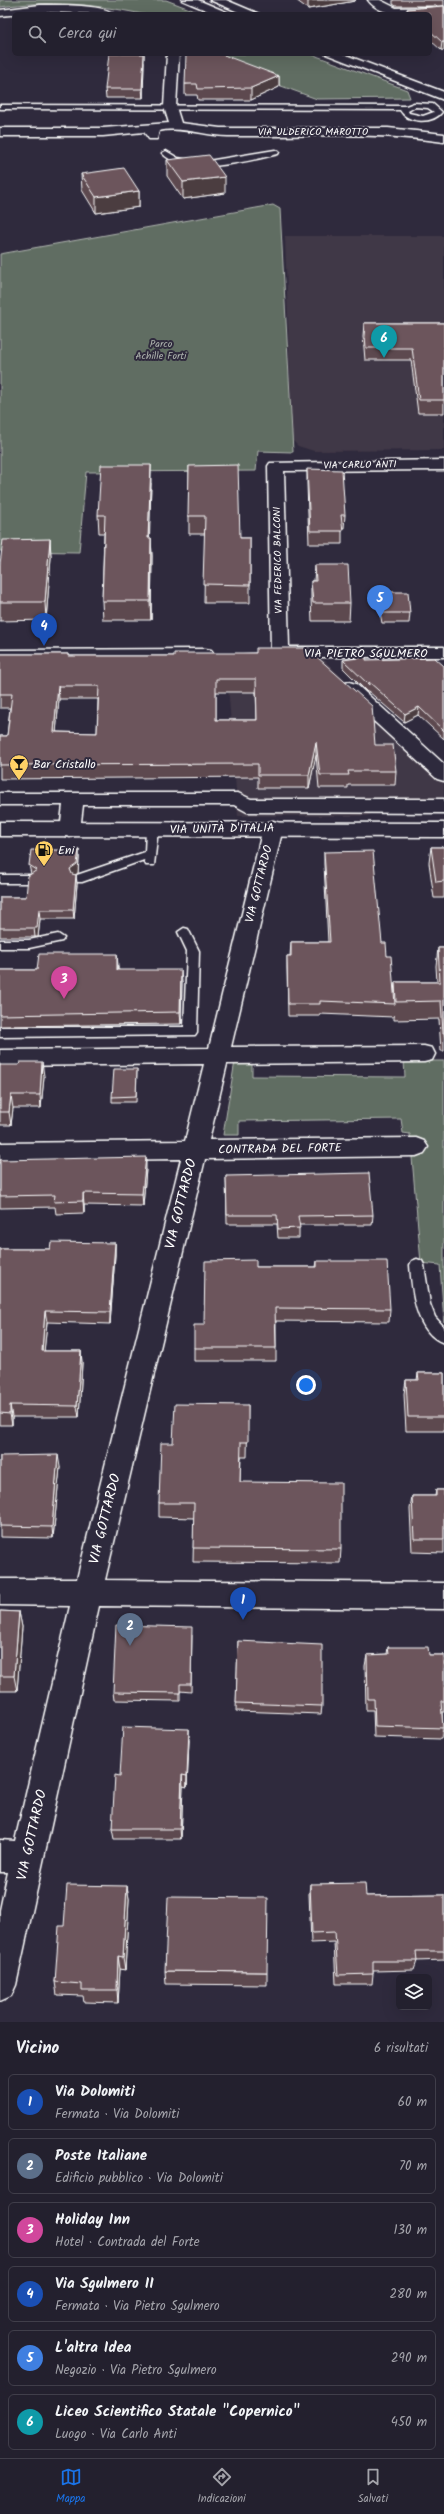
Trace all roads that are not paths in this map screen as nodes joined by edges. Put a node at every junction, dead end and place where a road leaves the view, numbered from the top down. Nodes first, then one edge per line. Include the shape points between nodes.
1 (188, 0) edge
2 (216, 0) edge
3 (374, 0) edge
4 (12, 12) edge
5 (12, 12) edge
6 (93, 12) edge
7 (220, 12) edge
8 (248, 12) edge
9 (442, 12) edge
10 (0, 13) edge
11 (173, 56) edge
12 (337, 56) edge
13 (365, 56) edge
14 (444, 86) edge
15 (444, 96) edge
16 (0, 107) edge
17 (170, 107) junction
18 (406, 108) dead end
19 (156, 130) junction
20 (179, 130) junction
21 (0, 132) edge
22 (444, 138) edge
23 (275, 152) dead end
24 (166, 153) dead end
25 (444, 465) edge
26 (276, 466) joint
27 (444, 652) edge
28 (226, 653) edge
29 (272, 653) joint
30 (311, 653) junction
31 (0, 656) edge
32 (444, 775) edge
33 (0, 799) edge
34 (74, 799) junction
35 (444, 806) edge
36 (272, 828) junction
37 (0, 830) edge
38 (70, 830) junction
39 (152, 830) junction
40 (444, 830) edge
41 (0, 879) edge
42 (30, 879) edge
43 (78, 879) dead end
44 (184, 932) dead end
45 (58, 938) dead end
46 (0, 944) edge
47 (0, 1032) edge
48 (424, 1054) dead end
49 (217, 1055) junction
50 (0, 1058) edge
51 (416, 1147) dead end
52 (194, 1150) junction
53 (0, 1152) edge
54 (417, 1265) dead end
55 (444, 1337) edge
56 (0, 1592) edge
57 (87, 1592) junction
58 (444, 1596) edge
59 (13, 1856) edge
60 (0, 1985) edge

1 - 7 main road
2 - 8 main road
3 - 9 main road via 386,8 402,12
4 - 10 main road
5 - 6 main road via 50,9
11 - 17 main road
12 - 15 main road
13 - 14 main road
16 - 17 lane
17 - 18 lane
17 - 19 main road
17 - 20 main road
19 - 20 main road, VIA ULDERICO MAROTTO via 166,139
19 - 21 main road
20 - 22 main road, VIA ULDERICO MAROTTO via 394,132
23 - 24 lane via 191,165 177,162
25 - 26 main road, VIA CARLO ANTI
26 - 29 main road, VIA FEDERICO BALCONI
27 - 30 main road, VIA PIETRO SGULMERO
28 - 31 main road
29 - 30 main road, VIA PIETRO SGULMERO
30 - 32 main road
33 - 34 main road
34 - 35 main road via 238,799 247,805
34 - 38 main road
36 - 39 main road, VIA UNITÀ D'ITALIA
36 - 40 main road, VIA UNITÀ D'ITALIA
36 - 49 main road, VIA GOTTARDO
37 - 38 main road, VIA UNITÀ D'ITALIA
38 - 39 main road, VIA UNITÀ D'ITALIA
39 - 43 lane via 150,859
41 - 42 lane
44 - 47 lane via 193,951 190,1032
45 - 46 lane via 29,944
48 - 49 main road
49 - 50 main road
49 - 52 main road, VIA GOTTARDO
51 - 52 main road, CONTRADA DEL FORTE
52 - 53 main road, CONTRADA DEL FORTE
52 - 57 main road, VIA GOTTARDO
54 - 55 lane via 421,1303 432,1327
56 - 57 main road
57 - 58 main road
57 - 59 main road, VIA GOTTARDO
59 - 60 main road, VIA GOTTARDO

